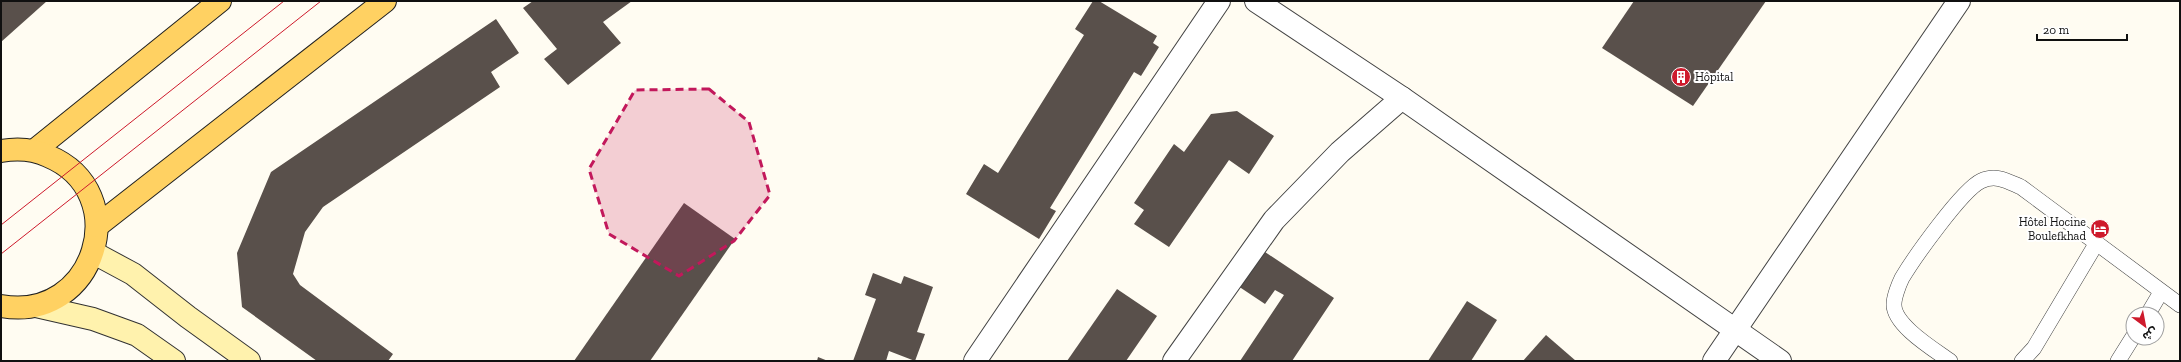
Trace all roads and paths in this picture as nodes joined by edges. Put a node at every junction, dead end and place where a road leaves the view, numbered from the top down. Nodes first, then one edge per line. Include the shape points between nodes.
1 (220, 1) edge
2 (385, 1) edge
3 (1219, 1) edge
4 (1256, 1) edge
5 (1959, 1) edge
6 (1402, 98) junction
7 (35, 150) junction
8 (1, 151) edge
9 (97, 226) junction
10 (2096, 244) junction
11 (94, 253) junction
12 (2161, 292) junction
13 (2180, 305) edge
14 (36, 306) junction
15 (2153, 306) edge
16 (6, 309) edge
17 (1734, 330) junction
18 (2127, 346) edge
19 (174, 361) edge
20 (249, 361) edge
21 (974, 361) edge
22 (1174, 361) edge
23 (1714, 361) edge
24 (1780, 361) edge
25 (1950, 361) edge
26 (2022, 361) edge
27 (2118, 361) edge

1 - 7 main road
2 - 9 main road
3 - 21 street
4 - 6 street
5 - 17 street
6 - 17 street
6 - 22 street via 1340,152 1274,220
7 - 8 main road
7 - 9 main road via 59,160 79,177 93,200
9 - 11 main road
10 - 12 lane
10 - 25 lane via 2020,187 1999,177 1981,181 1962,195 1901,279 1894,304 1897,315 1912,333
10 - 26 lane via 2034,348
11 - 14 main road via 81,277 61,295
11 - 20 main road via 133,274
12 - 13 lane
12 - 15 lane
14 - 16 main road
14 - 19 main road via 94,319 137,334
17 - 23 street
17 - 24 street
18 - 27 lane

